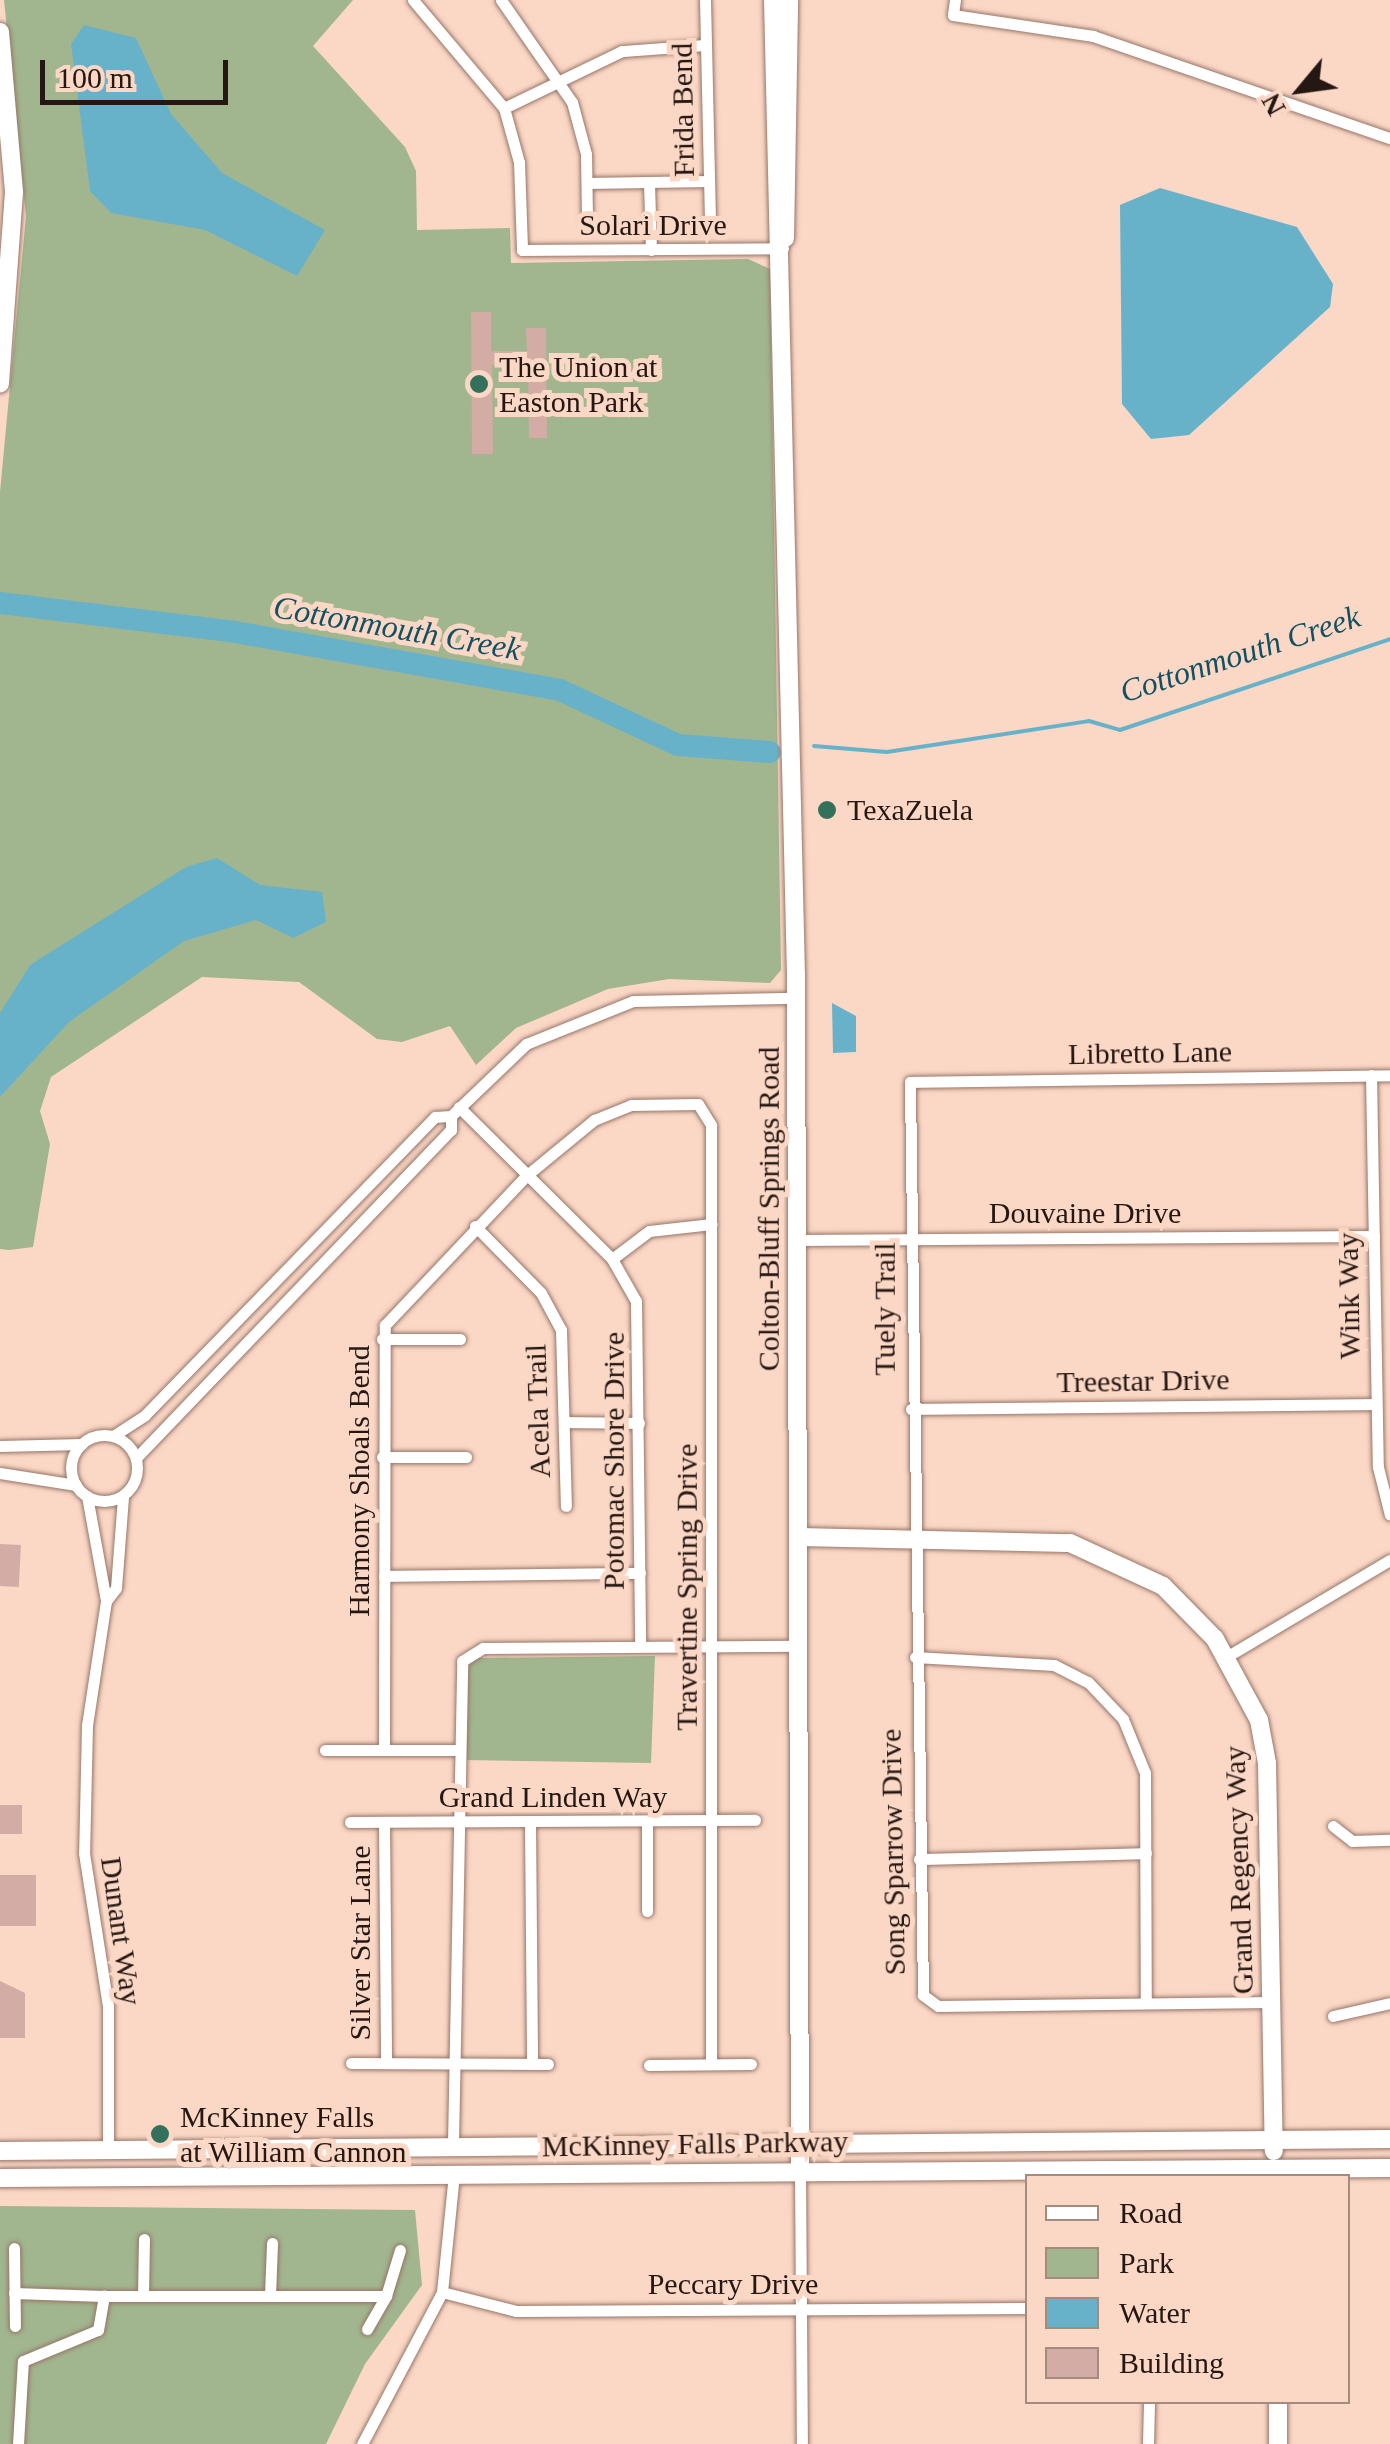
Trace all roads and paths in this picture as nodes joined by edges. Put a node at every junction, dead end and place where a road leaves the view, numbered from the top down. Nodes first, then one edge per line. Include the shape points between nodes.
1 (414, 0) edge
2 (501, 0) edge
3 (705, 0) edge
4 (773, 0) edge
5 (789, 0) edge
6 (955, 0) edge
7 (0, 32) edge
8 (706, 45) junction
9 (562, 80) junction
10 (504, 108) junction
11 (1390, 138) edge
12 (709, 182) junction
13 (587, 183) junction
14 (650, 183) junction
15 (710, 218) dead end
16 (587, 221) dead end
17 (783, 248) junction
18 (651, 250) junction
19 (0, 383) edge
20 (796, 998) junction
21 (1371, 1075) junction
22 (1390, 1075) edge
23 (910, 1082) joint
24 (706, 1111) joint
25 (455, 1112) junction
26 (527, 1174) junction
27 (712, 1224) junction
28 (475, 1226) junction
29 (1374, 1236) junction
30 (797, 1240) junction
31 (910, 1240) junction
32 (612, 1259) junction
33 (382, 1339) junction
34 (460, 1339) dead end
35 (1376, 1404) junction
36 (911, 1409) junction
37 (567, 1422) junction
38 (639, 1423) junction
39 (112, 1436) junction
40 (82, 1444) junction
41 (0, 1446) edge
42 (382, 1457) junction
43 (466, 1457) dead end
44 (136, 1458) junction
45 (0, 1473) edge
46 (76, 1485) junction
47 (87, 1496) junction
48 (123, 1496) junction
49 (566, 1506) dead end
50 (1390, 1516) edge
51 (913, 1536) junction
52 (798, 1537) junction
53 (1390, 1560) edge
54 (640, 1573) junction
55 (384, 1576) junction
56 (106, 1600) junction
57 (640, 1644) junction
58 (798, 1646) junction
59 (714, 1647) junction
60 (1228, 1656) junction
61 (915, 1658) junction
62 (384, 1749) junction
63 (325, 1750) dead end
64 (456, 1750) junction
65 (711, 1820) junction
66 (755, 1820) dead end
67 (350, 1822) dead end
68 (384, 1822) junction
69 (457, 1822) junction
70 (648, 1822) junction
71 (530, 1823) junction
72 (1334, 1826) dead end
73 (1390, 1840) edge
74 (1146, 1853) junction
75 (918, 1859) junction
76 (648, 1911) dead end
77 (1271, 2002) junction
78 (1146, 2003) junction
79 (1390, 2003) edge
80 (1333, 2016) dead end
81 (350, 2063) dead end
82 (386, 2063) junction
83 (457, 2064) junction
84 (532, 2064) junction
85 (548, 2064) dead end
86 (711, 2064) junction
87 (751, 2064) dead end
88 (649, 2065) dead end
89 (1390, 2139) edge
90 (1274, 2140) junction
91 (800, 2142) junction
92 (454, 2144) junction
93 (108, 2150) junction
94 (0, 2151) edge
95 (1390, 2168) edge
96 (800, 2170) junction
97 (1274, 2172) edge
98 (454, 2174) junction
99 (0, 2178) edge
100 (144, 2239) dead end
101 (272, 2242) dead end
102 (14, 2248) dead end
103 (400, 2250) dead end
104 (442, 2292) junction
105 (14, 2293) junction
106 (104, 2296) junction
107 (143, 2296) junction
108 (270, 2296) junction
109 (386, 2296) junction
110 (802, 2308) junction
111 (1025, 2308) edge
112 (15, 2326) dead end
113 (367, 2329) dead end
114 (1149, 2404) edge
115 (1278, 2404) edge
116 (18, 2444) edge
117 (362, 2444) edge
118 (802, 2444) edge
119 (1148, 2444) edge
120 (1278, 2444) edge

1 - 10 street
2 - 9 street
3 - 8 street, Frida Bend
4 - 17 street, Colton-Bluff Springs Road
5 - 17 street, Colton-Bluff Springs Road via 792,208
6 - 11 street via 953,14 1093,36
7 - 19 street via 14,192
8 - 9 street via 622,51
8 - 12 street, Frida Bend
9 - 10 street
9 - 13 street
10 - 18 street, Solari Drive via 519,162 522,250
12 - 14 street
12 - 15 street, Frida Bend
13 - 14 street
13 - 16 street
14 - 18 street
17 - 18 street, Solari Drive
17 - 20 street, Colton-Bluff Springs Road
20 - 25 street via 610,1006 526,1044
20 - 30 street, Colton-Bluff Springs Road
21 - 22 street, Libretto Lane
21 - 23 street, Libretto Lane
21 - 29 street, Wink Way
23 - 31 street, Tuely Trail
24 - 26 street, Harmony Shoals Bend via 655,1102 612,1110
24 - 27 street, Travertine Spring Drive
25 - 26 street, Potomac Shore Drive
25 - 39 street via 435,1117 145,1415
25 - 44 street via 451,1130
26 - 28 street, Harmony Shoals Bend
26 - 32 street, Potomac Shore Drive
27 - 32 street via 649,1231
27 - 59 street, Travertine Spring Drive
28 - 33 street, Harmony Shoals Bend via 396,1306
28 - 37 street, Acela Trail via 552,1309 566,1349
29 - 31 street, Douvaine Drive
29 - 35 street, Wink Way
30 - 31 street, Douvaine Drive
30 - 52 street, Colton-Bluff Springs Road
31 - 36 street, Tuely Trail
32 - 38 street, Potomac Shore Drive via 638,1314
33 - 34 street
33 - 42 street, Harmony Shoals Bend
35 - 36 street, Treestar Drive
35 - 50 street, Wink Way
36 - 51 street, Tuely Trail
37 - 38 street
37 - 49 street, Acela Trail
38 - 54 street, Potomac Shore Drive
39 - 40 street
39 - 44 street
40 - 41 street
40 - 46 street via 72,1460
42 - 43 street
42 - 55 street, Harmony Shoals Bend
44 - 48 street
45 - 46 street
46 - 47 street
47 - 48 street
47 - 56 street, Dunant Way
48 - 56 street, Dunant Way via 116,1588
51 - 52 street, Grand Regency Way
51 - 60 street, Grand Regency Way via 1029,1538 1112,1558 1184,1604
51 - 61 street, Song Sparrow Drive
52 - 58 street, Colton-Bluff Springs Road
53 - 60 street
54 - 55 street
54 - 57 street, Potomac Shore Drive
55 - 62 street, Harmony Shoals Bend
56 - 93 street, Dunant Way via 87,1725 84,1853 106,1984
57 - 59 street
57 - 64 street via 476,1649 458,1668
58 - 59 street
58 - 91 street, Colton-Bluff Springs Road
59 - 65 street, Travertine Spring Drive
60 - 77 street, Grand Regency Way via 1259,1720 1267,1764
61 - 74 street via 1035,1660 1088,1682 1140,1753
61 - 75 street, Song Sparrow Drive
62 - 63 street
62 - 64 street
64 - 69 street
65 - 66 street, Grand Linden Way
65 - 70 street, Grand Linden Way
65 - 86 street, Travertine Spring Drive
67 - 68 street, Grand Linden Way
68 - 69 street, Grand Linden Way
68 - 82 street, Silver Star Lane
69 - 71 street, Grand Linden Way
69 - 83 street
70 - 71 street, Grand Linden Way
70 - 76 street
71 - 84 street
72 - 73 street via 1352,1840
74 - 75 street
74 - 78 street
75 - 78 street, Song Sparrow Drive via 920,1988 928,2002
77 - 78 street, Song Sparrow Drive
77 - 90 street, Grand Regency Way
79 - 80 street
81 - 82 street
82 - 83 street
83 - 84 street
83 - 92 street
84 - 85 street
86 - 87 street
86 - 88 street
89 - 90 street, McKinney Falls Parkway
90 - 91 street, McKinney Falls Parkway
90 - 97 street
91 - 92 street, McKinney Falls Parkway
91 - 96 street, Colton-Bluff Springs Road
92 - 93 street, McKinney Falls Parkway
92 - 98 street
93 - 94 street, McKinney Falls Parkway
95 - 97 street, McKinney Falls Parkway
96 - 97 street, McKinney Falls Parkway
96 - 98 street, McKinney Falls Parkway
96 - 110 street
98 - 99 street, McKinney Falls Parkway
98 - 104 street
100 - 107 street
101 - 108 street
102 - 105 street
103 - 109 street
104 - 110 street, Peccary Drive via 516,2310
104 - 117 street
105 - 106 street
105 - 112 street
106 - 107 street
106 - 116 street via 98,2330 22,2361
107 - 108 street
108 - 109 street
109 - 113 street
110 - 111 street, Peccary Drive
110 - 118 street
114 - 119 street
115 - 120 street

